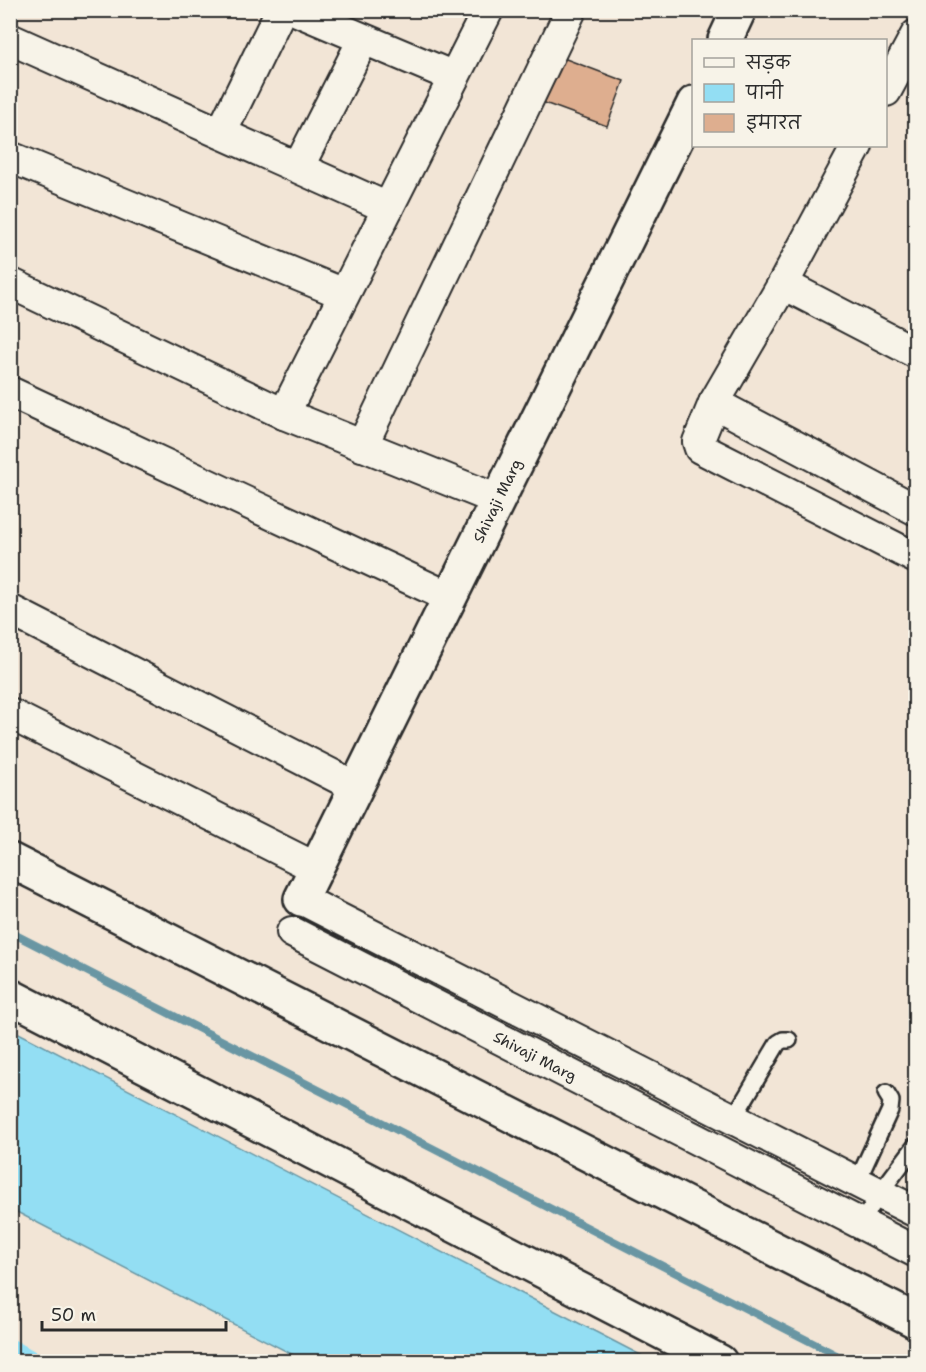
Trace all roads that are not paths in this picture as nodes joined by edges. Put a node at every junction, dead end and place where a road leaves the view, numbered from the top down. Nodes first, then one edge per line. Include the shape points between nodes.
1 (281, 10) edge
2 (295, 10) edge
3 (488, 10) edge
4 (571, 10) edge
5 (739, 10) edge
6 (915, 35) edge
7 (10, 39) edge
8 (724, 39) edge
9 (363, 40) junction
10 (454, 77) junction
11 (887, 87) edge
12 (692, 105) edge
13 (221, 133) junction
14 (856, 147) edge
15 (10, 157) edge
16 (299, 166) junction
17 (388, 208) junction
18 (10, 283) edge
19 (783, 284) junction
20 (344, 294) junction
21 (915, 353) edge
22 (10, 392) edge
23 (714, 403) junction
24 (284, 414) junction
25 (362, 446) junction
26 (498, 500) junction
27 (915, 510) edge
28 (915, 558) edge
29 (450, 597) junction
30 (10, 610) edge
31 (10, 714) edge
32 (356, 788) junction
33 (10, 860) edge
34 (316, 868) junction
35 (301, 899) junction
36 (292, 932) joint
37 (10, 996) edge
38 (789, 1040) dead end
39 (886, 1093) dead end
40 (733, 1119) junction
41 (915, 1145) edge
42 (823, 1165) junction
43 (868, 1188) junction
44 (809, 1197) junction
45 (915, 1212) edge
46 (861, 1224) junction
47 (915, 1252) edge
48 (915, 1321) edge
49 (720, 1362) edge

1 - 13 street
2 - 9 street
3 - 10 street
4 - 25 street
5 - 8 street
6 - 11 street
7 - 13 street
9 - 10 street
9 - 16 street
10 - 17 street
12 - 26 street, Shivaji Marg
13 - 16 street
14 - 19 street
15 - 20 street
16 - 17 street
17 - 20 street
18 - 24 street
19 - 21 street
19 - 23 street
20 - 24 street
22 - 29 street
23 - 27 street
23 - 28 street via 698,442 700,448
24 - 25 street
25 - 26 street
26 - 29 street, Shivaji Marg
29 - 32 street, Shivaji Marg
30 - 32 street
31 - 34 street
32 - 34 street, Shivaji Marg
33 - 48 street
34 - 35 street, Shivaji Marg
35 - 36 lane, Shivaji Marg via 290,926
35 - 40 street
36 - 44 street, Shivaji Marg
37 - 49 street
38 - 40 lane via 778,1043
39 - 43 lane via 891,1101 890,1110
40 - 42 street
41 - 43 lane
42 - 43 street
42 - 44 street
43 - 45 street
43 - 46 lane
44 - 46 street, Shivaji Marg
46 - 47 street, Shivaji Marg

